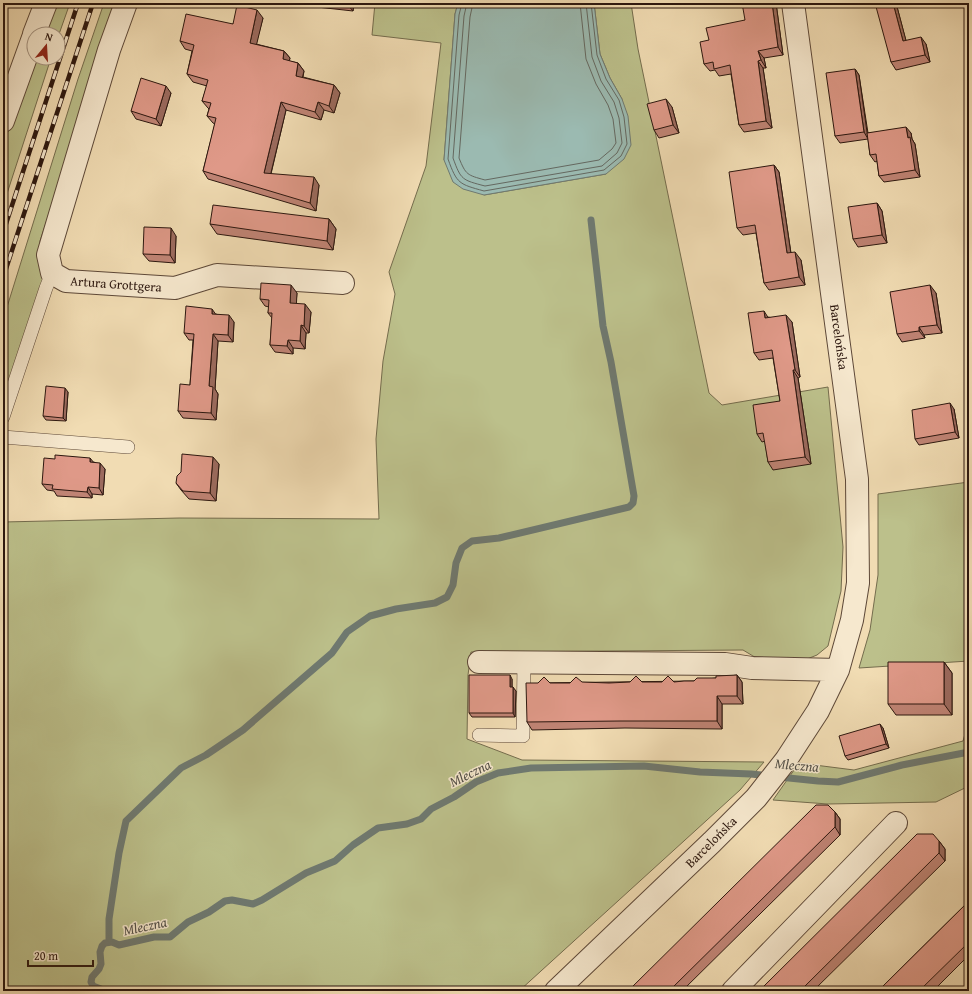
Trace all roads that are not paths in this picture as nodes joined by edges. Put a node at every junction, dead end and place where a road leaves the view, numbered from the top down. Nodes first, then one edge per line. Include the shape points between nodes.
1 (46, 3) edge
2 (126, 3) edge
3 (794, 3) edge
4 (37, 26) edge
5 (26, 57) edge
6 (3, 121) edge
7 (52, 273) junction
8 (343, 282) dead end
9 (3, 416) edge
10 (3, 437) edge
11 (128, 446) dead end
12 (479, 662) dead end
13 (524, 662) junction
14 (838, 670) junction
15 (480, 735) dead end
16 (896, 823) dead end
17 (556, 991) edge
18 (733, 991) edge

1 - 4 street
2 - 7 street, Artura Grottgera via 109,50 48,255
3 - 14 street, Barcelońska via 857,479 858,583 852,620
5 - 6 street
7 - 8 street, Artura Grottgera via 66,281 175,288 217,275
7 - 9 lane
10 - 11 lane
12 - 13 street
13 - 14 street via 725,664 752,668
13 - 15 lane via 523,736
14 - 17 street, Barcelońska via 818,711 786,760 756,798
16 - 18 street

